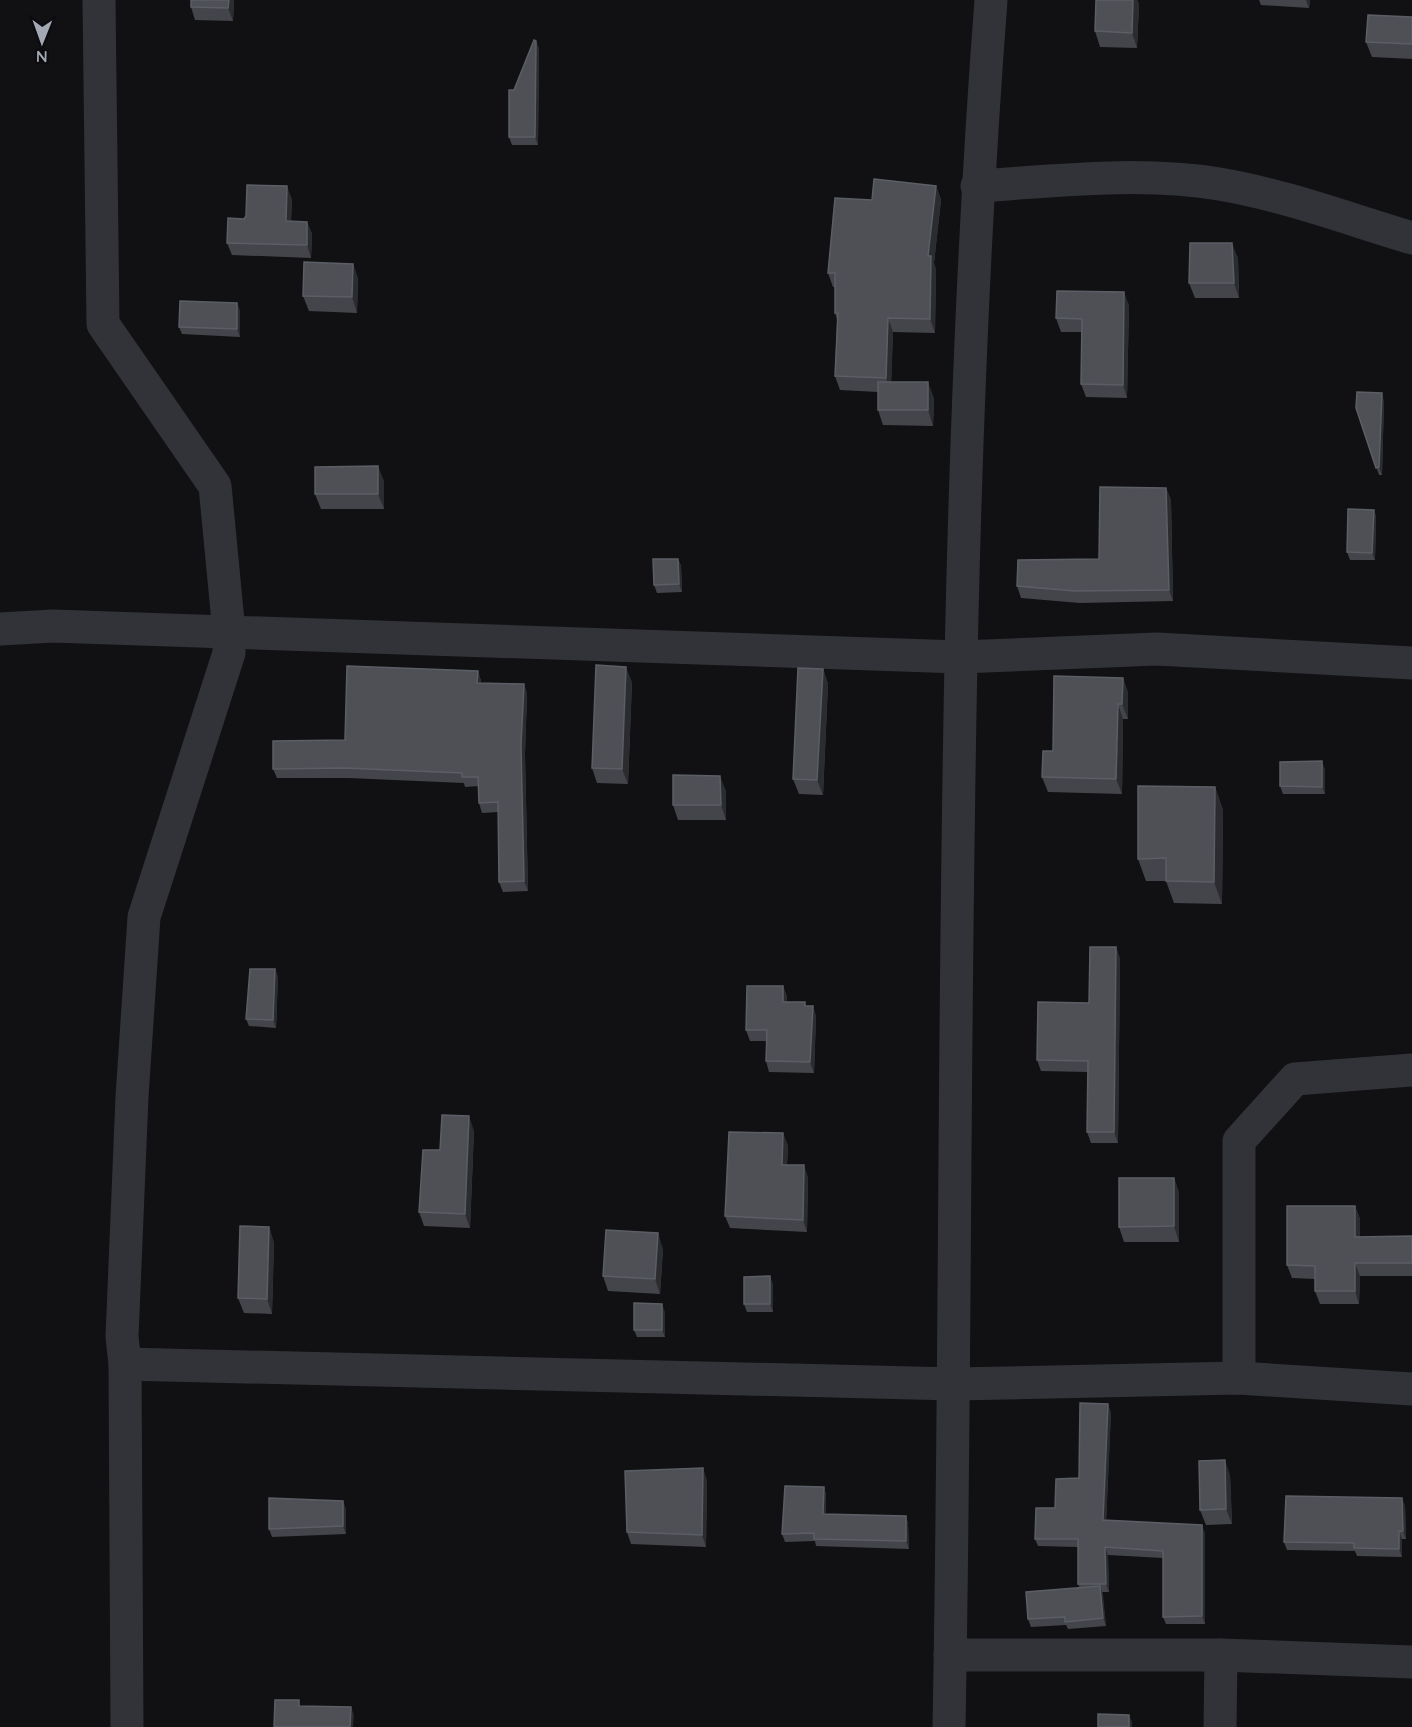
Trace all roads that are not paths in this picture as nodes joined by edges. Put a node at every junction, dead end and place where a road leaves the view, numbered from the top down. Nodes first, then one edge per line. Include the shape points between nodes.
1 (99, 0) edge
2 (992, 0) edge
3 (977, 186) junction
4 (1412, 238) edge
5 (0, 629) edge
6 (229, 632) junction
7 (960, 657) junction
8 (1412, 663) edge
9 (1412, 1070) edge
10 (125, 1364) junction
11 (1239, 1378) junction
12 (955, 1384) junction
13 (1412, 1389) edge
14 (950, 1655) junction
15 (1221, 1655) junction
16 (1412, 1662) edge
17 (127, 1727) edge
18 (949, 1727) edge
19 (1220, 1727) edge

1 - 6 street via 103,324 215,486
2 - 3 street
3 - 4 street via 1135,178 1216,183 1265,193
3 - 7 street
5 - 6 street via 53,626
6 - 7 street
6 - 10 street via 229,652 144,917 122,1326
7 - 8 street via 1157,649
7 - 12 street
9 - 11 street via 1295,1079 1239,1141
10 - 12 street
10 - 17 street
11 - 12 street
11 - 13 street
12 - 14 street
14 - 15 street
14 - 18 street
15 - 16 street
15 - 19 street

